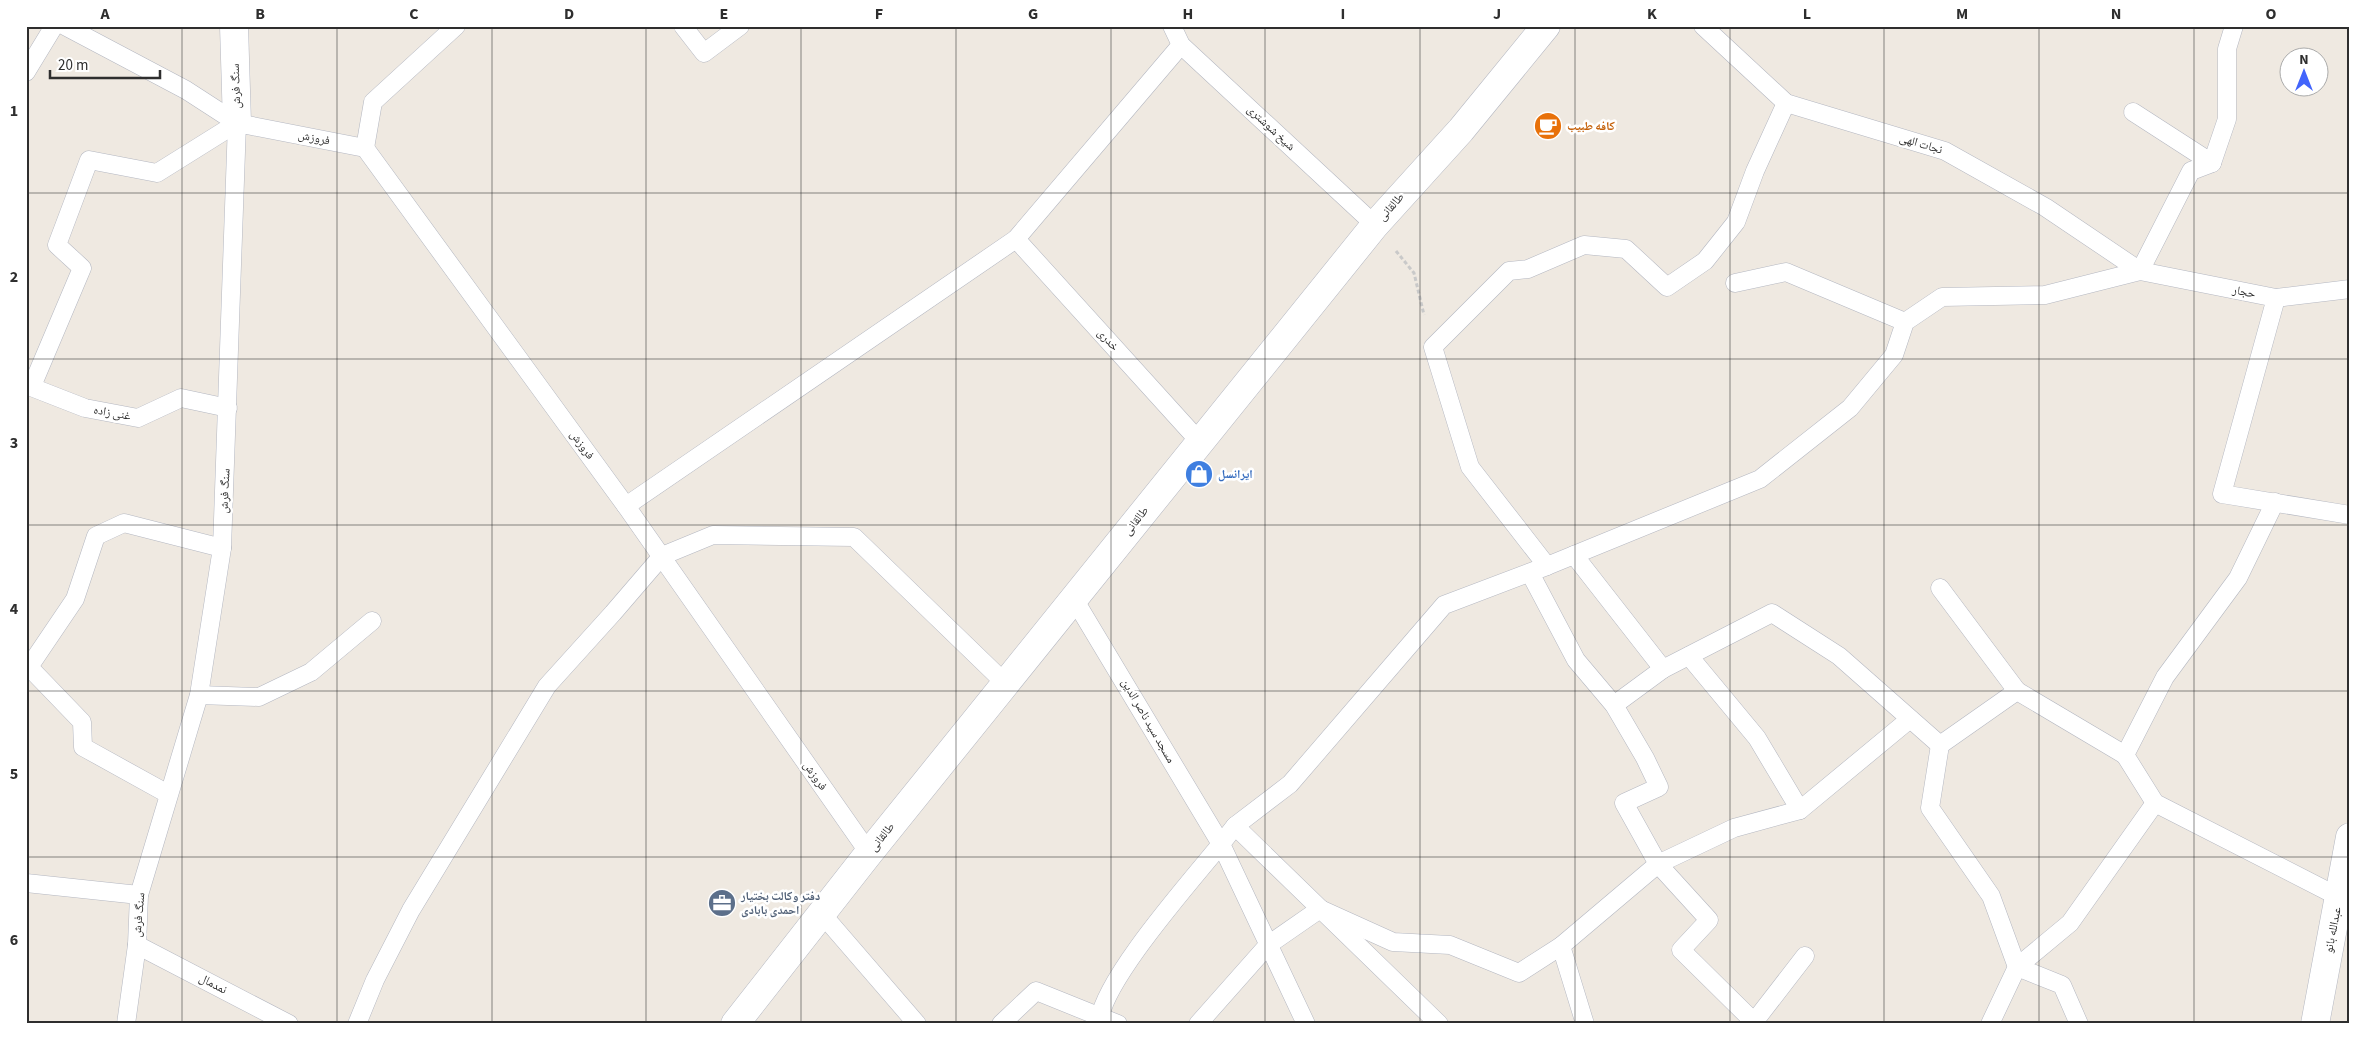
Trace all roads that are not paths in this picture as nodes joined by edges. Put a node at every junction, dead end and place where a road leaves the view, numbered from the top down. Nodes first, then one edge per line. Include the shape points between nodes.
1 (54, 26) edge
2 (65, 26) edge
3 (234, 26) edge
4 (456, 26) edge
5 (683, 26) edge
6 (740, 26) edge
7 (1172, 26) edge
8 (1546, 26) edge
9 (1703, 26) edge
10 (2234, 26) edge
11 (1181, 45) junction
12 (26, 72) edge
13 (1786, 103) junction
14 (2133, 112) dead end
15 (237, 122) junction
16 (365, 148) junction
17 (2212, 163) junction
18 (1375, 225) junction
19 (1016, 239) junction
20 (2140, 270) junction
21 (1735, 283) dead end
22 (2350, 289) edge
23 (2276, 298) junction
24 (1905, 322) junction
25 (29, 385) edge
26 (228, 408) junction
27 (1199, 441) junction
28 (2275, 502) junction
29 (626, 506) junction
30 (2350, 515) edge
31 (222, 548) junction
32 (662, 556) junction
33 (1574, 556) junction
34 (1547, 566) junction
35 (1530, 573) junction
36 (1940, 588) dead end
37 (1074, 599) junction
38 (372, 621) dead end
39 (1689, 656) junction
40 (28, 666) edge
41 (1663, 669) junction
42 (1006, 683) junction
43 (2017, 691) junction
44 (199, 696) junction
45 (1614, 705) junction
46 (1910, 719) junction
47 (1940, 745) junction
48 (2125, 755) junction
49 (168, 794) junction
50 (2155, 803) junction
51 (1800, 810) junction
52 (1235, 826) junction
53 (2350, 837) edge
54 (1221, 844) junction
55 (868, 853) junction
56 (1658, 864) junction
57 (26, 882) edge
58 (139, 895) junction
59 (2339, 897) junction
60 (1320, 909) junction
61 (822, 914) junction
62 (137, 944) junction
63 (1268, 944) junction
64 (1561, 946) junction
65 (1805, 956) dead end
66 (2017, 967) junction
67 (1099, 1019) edge
68 (1753, 1023) edge
69 (126, 1024) edge
70 (289, 1024) edge
71 (357, 1024) edge
72 (735, 1024) edge
73 (916, 1024) edge
74 (1001, 1024) edge
75 (1118, 1024) edge
76 (1198, 1024) edge
77 (1306, 1024) edge
78 (1439, 1024) edge
79 (1586, 1024) edge
80 (1990, 1024) edge
81 (2079, 1024) edge
82 (2315, 1024) edge

1 - 12 lane
2 - 15 lane via 186,90
3 - 15 main road, سنگ فرش
4 - 16 lane via 373,102
5 - 6 lane via 704,52
7 - 11 lane, شیخ شوشتری
8 - 18 main road, طالقانی via 1461,130
9 - 13 lane, نجات الهی
10 - 17 lane via 2227,50 2227,119
11 - 18 lane, شیخ شوشتری
11 - 19 lane
13 - 20 lane, نجات الهی via 1945,151 2045,207
13 - 34 lane via 1736,222 1704,261 1667,287 1626,249 1584,245 1528,269 1509,270 1433,347 1470,467
14 - 17 lane
15 - 16 lane, فروزش
15 - 25 lane via 157,173 89,160 57,245 82,268
15 - 26 lane, سنگ فرش
16 - 29 lane, فروزش
17 - 20 lane via 2191,171
18 - 27 main road, طالقانی
19 - 27 lane, خدری
19 - 29 lane
20 - 23 lane, حجار
20 - 24 lane via 2045,296 1942,297
21 - 24 lane via 1786,272
22 - 23 lane, حجار
23 - 28 lane via 2222,494
24 - 33 lane via 1894,355 1850,408 1760,479
25 - 26 lane, غنی زاده via 85,408 138,418 181,398
26 - 31 lane, سنگ فرش
27 - 37 main road, طالقانی
28 - 30 lane
28 - 48 lane via 2238,578 2164,677
29 - 32 lane, فروزش
31 - 40 lane via 124,523 96,536 75,599
31 - 44 lane, سنگ فرش
32 - 42 lane via 714,535 854,537
32 - 55 lane, فروزش
32 - 71 lane via 546,686 411,910 375,980
33 - 34 lane
33 - 41 lane
34 - 35 lane
35 - 45 lane via 1576,660
35 - 52 lane via 1444,605 1290,784
36 - 43 lane
37 - 42 main road, طالقانی
37 - 54 lane, مسجد سید ناصر الدین
38 - 44 lane via 310,672 259,697
39 - 41 lane
39 - 46 lane via 1772,613 1839,656
39 - 51 lane via 1757,738
40 - 49 lane via 82,722 83,747
41 - 45 lane
42 - 55 main road, طالقانی
43 - 47 lane
43 - 48 lane
44 - 49 lane, سنگ فرش
45 - 56 lane via 1659,787 1624,803
46 - 47 lane
46 - 51 lane
47 - 66 lane via 1930,808 1991,896
48 - 50 lane
49 - 58 lane, سنگ فرش
50 - 59 lane
50 - 66 lane via 2070,923
51 - 56 lane via 1734,828
52 - 54 lane
52 - 60 lane
53 - 59 main road, عبدالله بانو
54 - 63 lane, مسجد سید ناصر الدین
54 - 67 lane via 1118,974
55 - 61 main road, طالقانی
56 - 64 lane
56 - 68 lane via 1709,920 1681,950
57 - 58 lane
58 - 62 lane, سنگ فرش
59 - 82 main road, عبدالله بانو
60 - 63 lane
60 - 64 lane via 1393,942 1450,944 1519,972
60 - 78 lane
61 - 72 main road, طالقانی
61 - 73 lane
62 - 69 lane, سنگ فرش
62 - 70 lane, نمدمال
63 - 76 lane
63 - 77 lane, مسجد سید ناصر الدین
64 - 79 lane
65 - 68 lane
66 - 80 lane
66 - 81 lane via 2062,985
67 - 74 lane via 1036,991
67 - 75 lane

